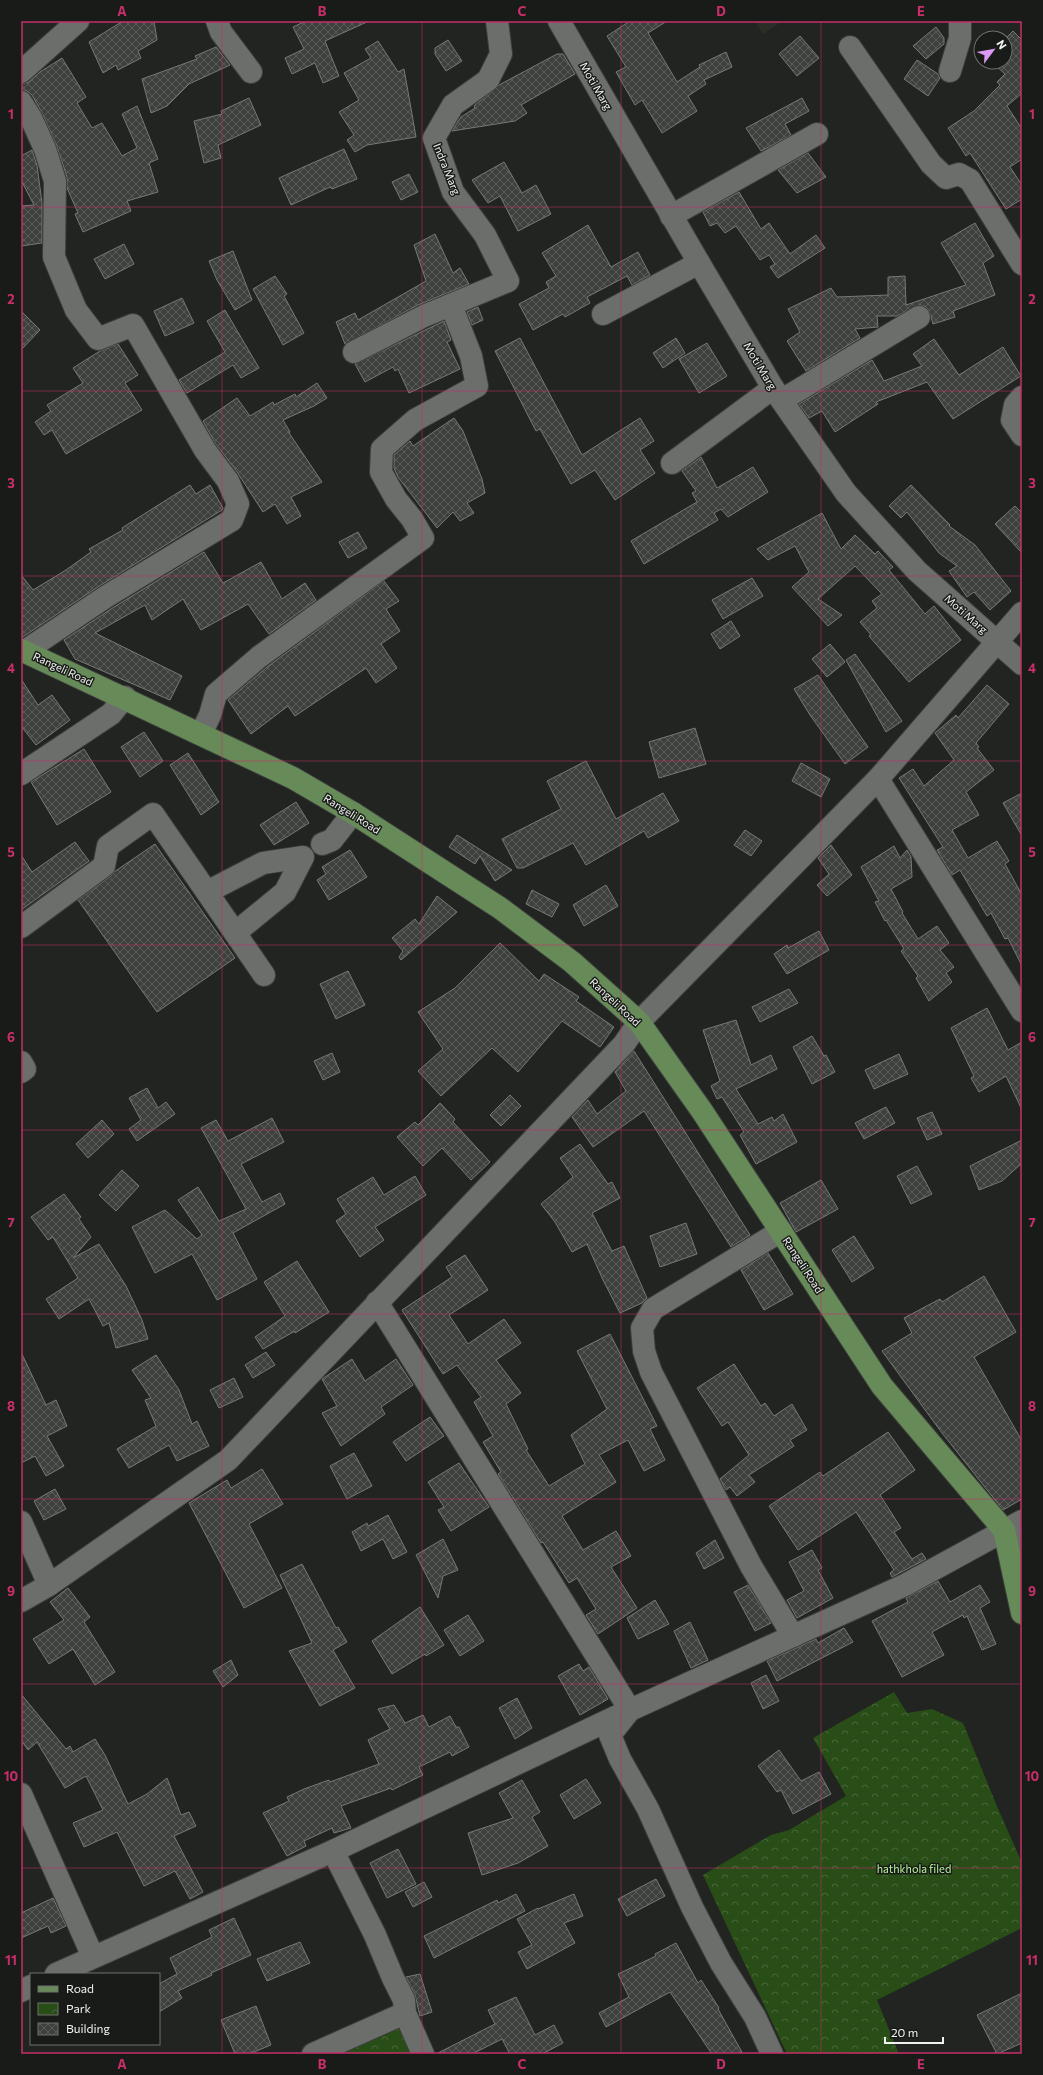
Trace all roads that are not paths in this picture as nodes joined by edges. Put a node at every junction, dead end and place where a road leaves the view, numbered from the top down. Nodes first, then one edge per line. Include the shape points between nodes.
1 (78, 21) edge
2 (217, 21) edge
3 (497, 21) edge
4 (559, 21) edge
5 (960, 21) edge
6 (850, 47) dead end
7 (950, 71) dead end
8 (21, 72) edge
9 (251, 72) dead end
10 (21, 102) edge
11 (817, 134) dead end
12 (671, 216) junction
13 (699, 263) junction
14 (1022, 264) edge
15 (451, 305) junction
16 (603, 314) dead end
17 (919, 316) dead end
18 (354, 352) dead end
19 (778, 394) junction
20 (1022, 397) edge
21 (1022, 435) edge
22 (672, 463) dead end
23 (1022, 613) edge
24 (996, 641) junction
25 (23, 650) edge
26 (1022, 664) edge
27 (124, 698) junction
28 (201, 734) junction
29 (21, 774) edge
30 (878, 780) junction
31 (353, 813) junction
32 (312, 851) junction
33 (207, 892) junction
34 (21, 927) edge
35 (235, 933) junction
36 (264, 975) dead end
37 (1022, 1011) edge
38 (639, 1022) junction
39 (21, 1062) edge
40 (21, 1072) edge
41 (781, 1231) junction
42 (377, 1302) junction
43 (21, 1522) edge
44 (1013, 1526) edge
45 (1022, 1553) edge
46 (49, 1585) junction
47 (21, 1601) edge
48 (1022, 1613) edge
49 (793, 1636) junction
50 (630, 1710) junction
51 (21, 1794) edge
52 (333, 1851) junction
53 (93, 1957) junction
54 (58, 1973) edge
55 (30, 1986) edge
56 (21, 1991) edge
57 (405, 2013) junction
58 (313, 2054) edge
59 (423, 2054) edge
60 (772, 2054) edge

1 - 8 street
2 - 9 street via 221,32
3 - 15 street, Indra Marg via 501,54 488,80 453,105 434,138 454,192 485,235 508,281
4 - 12 street, Moti Marg
5 - 7 street via 960,38
6 - 14 street via 931,164 946,178 959,174 970,180
10 - 25 street via 45,149 55,181 54,257 76,310 98,339 133,325 205,450 228,481 238,504 232,520
11 - 12 street
12 - 13 street, Moti Marg
13 - 16 street
13 - 19 street, Moti Marg
15 - 18 street
15 - 28 street via 471,356 477,386 415,420 382,449 381,472 396,499 424,538 259,657 216,694
17 - 19 street
19 - 22 street
19 - 24 street, Moti Marg via 846,493 917,571
20 - 21 street via 1015,405 1012,420
23 - 24 street
24 - 26 street, Moti Marg
24 - 30 street
25 - 27 main road, Rangeli Road
27 - 28 main road, Rangeli Road
27 - 29 street via 111,714
28 - 31 main road, Rangeli Road via 293,778
30 - 37 street
30 - 38 street
31 - 32 street via 332,840
31 - 38 main road, Rangeli Road via 500,908 572,962
32 - 33 street via 263,862
32 - 35 street via 285,892
33 - 34 street via 154,814 108,846 104,866
33 - 35 street
35 - 36 street
38 - 41 main road, Rangeli Road via 702,1111
38 - 42 street via 624,1044
39 - 40 street via 25,1069
41 - 44 main road, Rangeli Road via 882,1386
41 - 49 street via 653,1310 642,1328 644,1351 651,1372 751,1566
42 - 46 street via 228,1460
42 - 50 street
43 - 46 street
44 - 45 street
44 - 48 main road, Rangeli Road
44 - 49 street via 905,1585
46 - 47 street
49 - 50 street
50 - 52 street
50 - 60 street via 610,1735 620,1759 648,1809 692,1907 721,1963 755,2017
51 - 53 street
52 - 53 street
52 - 57 street via 404,2000
53 - 54 street
55 - 56 street
57 - 58 street
57 - 59 street

